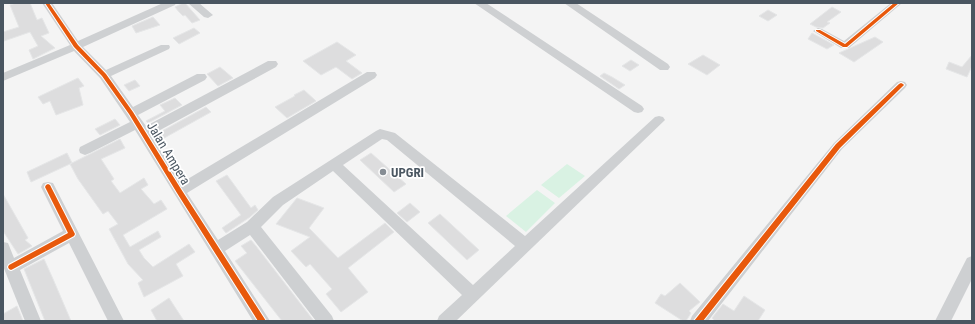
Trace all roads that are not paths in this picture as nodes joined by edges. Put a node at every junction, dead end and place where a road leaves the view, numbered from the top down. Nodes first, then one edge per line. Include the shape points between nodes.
1 (48, 3) edge
2 (171, 3) edge
3 (193, 3) edge
4 (479, 3) edge
5 (569, 3) edge
6 (897, 3) edge
7 (208, 15) dead end
8 (818, 31) dead end
9 (76, 46) junction
10 (165, 47) dead end
11 (272, 64) dead end
12 (664, 67) dead end
13 (104, 75) junction
14 (371, 75) dead end
15 (3, 77) edge
16 (201, 78) dead end
17 (901, 85) dead end
18 (638, 109) dead end
19 (659, 120) dead end
20 (138, 123) junction
21 (84, 150) dead end
22 (334, 164) junction
23 (48, 187) dead end
24 (179, 191) junction
25 (252, 226) junction
26 (72, 234) junction
27 (525, 245) junction
28 (3, 248) edge
29 (216, 250) junction
30 (972, 263) edge
31 (11, 267) junction
32 (473, 295) junction
33 (33, 321) edge
34 (116, 321) edge
35 (262, 321) edge
36 (326, 321) edge
37 (445, 321) edge
38 (698, 321) edge
39 (942, 321) edge

1 - 9 street, Jalan Ampera
2 - 9 street
3 - 7 street
4 - 18 street
5 - 12 street
6 - 8 street via 845,46
9 - 13 street, Jalan Ampera
9 - 15 street
10 - 13 street
11 - 20 street
13 - 20 street, Jalan Ampera
14 - 24 street
16 - 20 street
17 - 38 street via 838,146
19 - 27 street
20 - 21 street
20 - 24 street, Jalan Ampera
22 - 25 street via 278,201
22 - 27 street via 380,134 391,136
22 - 32 street
23 - 26 street
24 - 29 street, Jalan Ampera
25 - 29 street
25 - 36 street
26 - 31 street
26 - 34 street
27 - 32 street
28 - 31 street
29 - 35 street, Jalan Ampera
30 - 39 street
31 - 33 street
32 - 37 street

